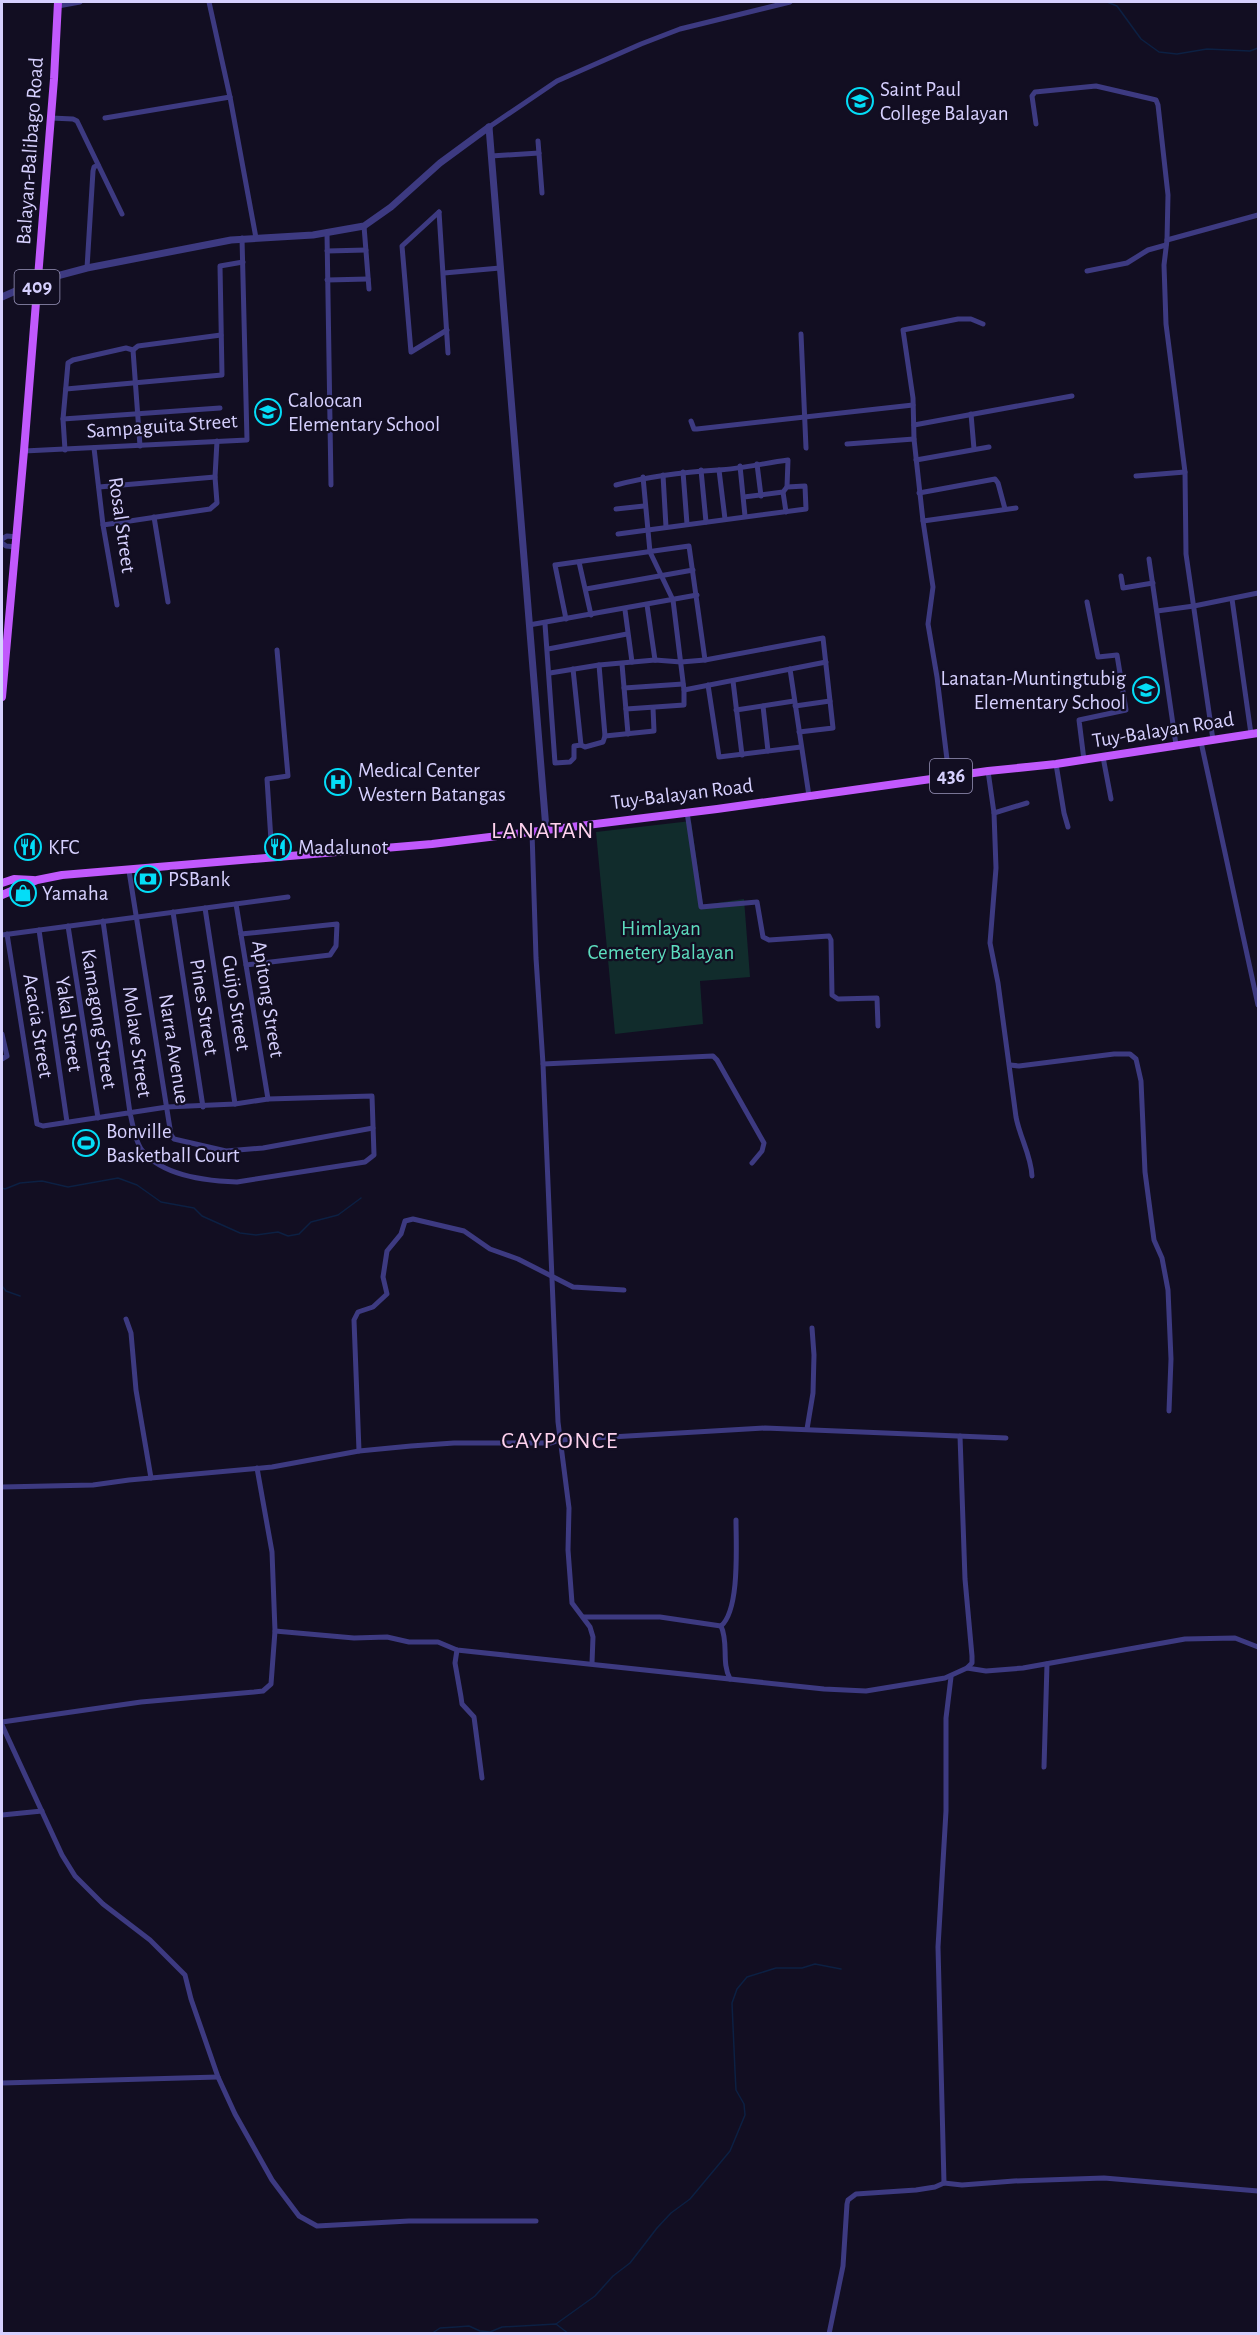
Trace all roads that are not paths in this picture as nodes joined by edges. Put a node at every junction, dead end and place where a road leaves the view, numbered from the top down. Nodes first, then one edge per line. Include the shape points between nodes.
1 (80, 2) edge
2 (209, 2) edge
3 (790, 2) edge
4 (58, 4) edge
5 (230, 97) junction
6 (51, 118) junction
7 (105, 118) dead end
8 (1036, 124) dead end
9 (489, 128) junction
10 (538, 141) dead end
11 (539, 153) junction
12 (491, 156) junction
13 (98, 165) junction
14 (542, 193) dead end
15 (122, 214) dead end
16 (1258, 215) edge
17 (364, 226) junction
18 (327, 233) junction
19 (242, 238) junction
20 (256, 238) junction
21 (1167, 242) junction
22 (366, 250) junction
23 (327, 251) junction
24 (243, 261) junction
25 (87, 268) junction
26 (500, 268) junction
27 (1087, 271) dead end
28 (444, 273) junction
29 (368, 279) junction
30 (327, 280) junction
31 (38, 281) junction
32 (369, 289) dead end
33 (2, 297) edge
34 (983, 324) dead end
35 (447, 330) junction
36 (801, 334) dead end
37 (221, 335) junction
38 (133, 350) junction
39 (448, 353) dead end
40 (136, 383) junction
41 (66, 389) junction
42 (1072, 396) dead end
43 (913, 405) junction
44 (220, 408) dead end
45 (138, 414) junction
46 (971, 414) junction
47 (804, 417) junction
48 (63, 419) junction
49 (691, 421) dead end
50 (914, 424) junction
51 (914, 440) junction
52 (217, 441) junction
53 (848, 444) dead end
54 (140, 446) junction
55 (989, 447) dead end
56 (94, 448) junction
57 (806, 448) dead end
58 (974, 449) junction
59 (65, 450) junction
60 (24, 451) junction
61 (916, 460) junction
62 (757, 464) junction
63 (740, 466) junction
64 (701, 470) junction
65 (719, 470) junction
66 (683, 472) junction
67 (1185, 472) junction
68 (663, 475) junction
69 (1136, 476) dead end
70 (215, 477) junction
71 (642, 477) junction
72 (331, 485) dead end
73 (616, 485) dead end
74 (99, 487) junction
75 (785, 490) junction
76 (920, 492) junction
77 (761, 495) junction
78 (744, 497) junction
79 (644, 506) junction
80 (1016, 508) dead end
81 (616, 509) dead end
82 (1005, 510) junction
83 (786, 512) junction
84 (745, 516) junction
85 (154, 517) junction
86 (725, 519) junction
87 (923, 521) junction
88 (706, 522) junction
89 (687, 524) junction
90 (103, 525) junction
91 (666, 527) junction
92 (647, 530) junction
93 (618, 534) dead end
94 (17, 537) junction
95 (2, 541) edge
96 (16, 547) junction
97 (650, 552) junction
98 (1149, 559) dead end
99 (579, 562) junction
100 (693, 570) junction
101 (661, 575) junction
102 (1121, 576) dead end
103 (1153, 583) junction
104 (586, 589) junction
105 (1258, 593) edge
106 (697, 596) junction
107 (1232, 599) junction
108 (673, 600) junction
109 (168, 602) dead end
110 (1087, 602) dead end
111 (117, 605) dead end
112 (647, 605) junction
113 (1194, 606) junction
114 (625, 610) junction
115 (1157, 610) junction
116 (591, 615) junction
117 (566, 619) junction
118 (546, 624) junction
119 (529, 625) junction
120 (627, 634) junction
121 (548, 649) junction
122 (277, 650) dead end
123 (655, 660) junction
124 (705, 660) junction
125 (632, 662) junction
126 (681, 662) junction
127 (825, 662) junction
128 (622, 664) junction
129 (598, 665) junction
130 (573, 669) junction
131 (790, 669) junction
132 (550, 673) junction
133 (733, 681) junction
134 (708, 686) junction
135 (684, 687) junction
136 (624, 688) junction
137 (2, 697) edge
138 (830, 701) junction
139 (795, 704) junction
140 (763, 706) junction
141 (653, 708) junction
142 (626, 709) junction
143 (736, 710) junction
144 (799, 732) junction
145 (628, 734) junction
146 (1255, 734) edge
147 (605, 736) junction
148 (1213, 740) junction
149 (1200, 742) junction
150 (581, 745) junction
151 (1176, 746) junction
152 (801, 747) junction
153 (768, 751) junction
154 (742, 755) junction
155 (1104, 757) junction
156 (1084, 760) junction
157 (1056, 764) junction
158 (988, 771) junction
159 (949, 776) junction
160 (809, 796) junction
161 (1111, 799) dead end
162 (1027, 803) dead end
163 (687, 812) junction
164 (994, 813) junction
165 (1068, 827) dead end
166 (546, 829) junction
167 (532, 832) junction
168 (272, 856) junction
169 (129, 871) junction
170 (37, 880) junction
171 (2, 882) edge
172 (2, 895) edge
173 (288, 897) dead end
174 (236, 904) junction
175 (204, 908) junction
176 (173, 912) junction
177 (137, 917) junction
178 (103, 921) junction
179 (68, 926) junction
180 (39, 930) junction
181 (4, 934) edge
182 (241, 934) junction
183 (246, 965) junction
184 (1258, 1005) edge
185 (878, 1026) dead end
186 (2, 1034) edge
187 (2, 1059) edge
188 (543, 1064) junction
189 (1010, 1065) junction
190 (268, 1099) junction
191 (235, 1104) junction
192 (167, 1107) junction
193 (203, 1107) junction
194 (130, 1113) junction
195 (98, 1118) junction
196 (68, 1122) junction
197 (373, 1128) junction
198 (752, 1163) dead end
199 (1032, 1176) dead end
200 (552, 1277) junction
201 (624, 1290) dead end
202 (126, 1319) dead end
203 (812, 1328) dead end
204 (1168, 1411) dead end
205 (807, 1429) junction
206 (960, 1436) junction
207 (1006, 1438) dead end
208 (560, 1440) junction
209 (359, 1451) junction
210 (257, 1468) junction
211 (151, 1478) junction
212 (2, 1487) edge
213 (736, 1520) dead end
214 (584, 1617) junction
215 (720, 1626) junction
216 (275, 1631) junction
217 (1258, 1647) edge
218 (457, 1650) junction
219 (592, 1663) junction
220 (1047, 1664) junction
221 (967, 1668) junction
222 (951, 1677) junction
223 (730, 1679) junction
224 (2, 1724) edge
225 (1044, 1767) dead end
226 (482, 1778) dead end
227 (42, 1811) junction
228 (2, 1815) edge
229 (218, 2077) junction
230 (2, 2084) edge
231 (944, 2183) junction
232 (1258, 2191) edge
233 (536, 2221) dead end
234 (829, 2334) edge

1 - 4 street
2 - 5 street
3 - 9 street via 680,29 641,44 557,81
4 - 6 main road, Balayan-Balibago Road / 409
5 - 7 street
5 - 20 street
6 - 13 street via 77,121
6 - 31 main road, Balayan-Balibago Road / 409
8 - 21 street via 1032,96 1035,92 1096,86 1156,100 1168,195
9 - 12 street
9 - 17 street
10 - 11 street
11 - 12 street
11 - 14 street
12 - 26 street
13 - 15 street
13 - 25 street via 93,171
16 - 21 street
17 - 18 street
17 - 22 street
18 - 20 street
18 - 23 street
19 - 20 street
19 - 24 street, Sampaguita Street
19 - 25 street
21 - 27 street via 1127,263
21 - 67 street via 1166,324
22 - 23 street
22 - 29 street
23 - 30 street
24 - 37 street via 220,266
24 - 52 street, Sampaguita Street via 247,440
25 - 31 street
26 - 28 street
26 - 119 street
28 - 35 street
28 - 35 street via 439,213 402,246 411,352
29 - 30 street
29 - 32 street
30 - 72 street
31 - 33 street
31 - 60 main road, Balayan-Balibago Road / 409
34 - 43 street via 971,319 903,328
35 - 39 street
36 - 47 street
37 - 38 street via 138,346
37 - 40 street via 222,375
38 - 40 street
38 - 41 street via 126,348 73,360 66,371
40 - 41 street
40 - 45 street
41 - 48 street
42 - 46 street
43 - 47 street
43 - 50 street
44 - 45 street
45 - 48 street
45 - 54 street
46 - 50 street
46 - 58 street
47 - 49 street via 697,429
47 - 57 street
48 - 59 street
50 - 51 street
51 - 53 street
51 - 61 street
52 - 54 street, Sampaguita Street
52 - 70 street
54 - 56 street, Sampaguita Street
55 - 58 street
56 - 59 street, Sampaguita Street
56 - 74 street, Rosal Street
58 - 61 street
59 - 60 street, Sampaguita Street
60 - 94 main road, Balayan-Balibago Road / 409
61 - 76 street
62 - 63 street
62 - 75 street via 788,460
62 - 77 street
63 - 65 street
63 - 78 street
64 - 65 street
64 - 66 street
64 - 88 street
65 - 86 street
66 - 68 street
66 - 89 street
67 - 69 street
67 - 113 street via 1186,554
68 - 71 street
68 - 91 street
70 - 74 street
70 - 85 street via 217,503 210,509
71 - 73 street
71 - 79 street
74 - 90 street, Rosal Street
75 - 77 street
75 - 83 street
75 - 83 street via 805,486 806,509
76 - 82 street via 995,479
76 - 87 street
77 - 78 street
78 - 84 street
79 - 81 street
79 - 92 street
80 - 82 street
82 - 87 street
83 - 84 street
84 - 86 street
85 - 90 street
85 - 109 street
86 - 88 street
87 - 159 street via 933,587 928,624
88 - 89 street
89 - 91 street
90 - 111 street, Rosal Street
91 - 92 street
92 - 93 street
92 - 97 street
94 - 95 street via 7,536
94 - 96 main road, Balayan-Balibago Road / 409
95 - 96 street
96 - 137 main road, Balayan-Balibago Road / 409
97 - 99 street
97 - 100 street via 689,546
97 - 101 street
98 - 103 street
99 - 104 street
99 - 117 street via 555,566
100 - 101 street
100 - 106 street
101 - 104 street
101 - 108 street
102 - 103 street via 1123,588
103 - 115 street
104 - 116 street
105 - 107 street
106 - 108 street
106 - 124 street
107 - 113 street
107 - 146 street
108 - 112 street
108 - 126 street
110 - 156 street via 1098,657 1117,655 1126,710 1079,720
112 - 114 street
112 - 123 street
113 - 115 street
113 - 148 street
114 - 116 street
114 - 120 street
115 - 151 street
116 - 117 street
117 - 118 street
118 - 119 street
118 - 121 street
119 - 166 street
120 - 121 street
120 - 125 street
121 - 132 street
122 - 168 street via 288,776 267,779
123 - 125 street
123 - 126 street
124 - 126 street
124 - 127 street via 823,638
125 - 128 street
126 - 135 street
127 - 131 street
127 - 138 street
128 - 129 street
128 - 136 street
129 - 130 street
129 - 147 street
130 - 132 street
130 - 150 street
131 - 133 street
131 - 139 street
132 - 150 street via 555,764 570,762 574,746
133 - 134 street
133 - 143 street
134 - 135 street
134 - 154 street via 719,758
135 - 136 street
135 - 141 street via 684,705
136 - 142 street
138 - 139 street
138 - 144 street via 833,728
139 - 140 street
139 - 144 street
140 - 143 street
140 - 153 street
141 - 142 street
141 - 145 street via 654,730
142 - 145 street
143 - 154 street
144 - 152 street
145 - 147 street
146 - 148 main road, Tuy-Balayan Road / 436
147 - 150 street via 603,742
148 - 149 main road, Tuy-Balayan Road / 436
149 - 151 main road, Tuy-Balayan Road / 436
149 - 184 street
151 - 155 main road, Tuy-Balayan Road / 436
152 - 153 street
152 - 160 street
153 - 154 street
155 - 156 main road, Tuy-Balayan Road / 436
155 - 161 street
156 - 157 main road, Tuy-Balayan Road / 436
157 - 158 main road, Tuy-Balayan Road / 436
157 - 165 street
158 - 159 main road, Tuy-Balayan Road / 436
158 - 164 street
159 - 160 main road, Tuy-Balayan Road / 436
160 - 163 main road, Tuy-Balayan Road / 436
162 - 164 street
163 - 166 main road, Tuy-Balayan Road / 436
163 - 185 street via 701,907 757,902 765,939 829,936 832,995 838,999 877,999
164 - 189 street via 996,868 990,943
166 - 167 main road, Tuy-Balayan Road / 436
167 - 168 main road, Tuy-Balayan Road / 436
167 - 188 street
168 - 169 main road, Tuy-Balayan Road / 436
169 - 170 main road, Tuy-Balayan Road / 436
169 - 177 street, Narra Avenue
170 - 171 main road, Tuy-Balayan Road / 436
170 - 172 main road, Tuy-Balayan Road / 436
173 - 174 street
174 - 175 street
174 - 182 street, Apitong Street
175 - 176 street
175 - 191 street, Guijo Street
176 - 177 street
176 - 193 street, Pines Street
177 - 178 street
177 - 192 street, Narra Avenue
178 - 179 street
178 - 194 street, Molave Street
179 - 180 street
179 - 195 street, Kamagong Street
180 - 181 street
180 - 196 street, Yakal Street
181 - 196 street, Acacia Street via 37,1124
182 - 183 street, Apitong Street
182 - 183 street via 337,924 336,946 330,955
183 - 190 street, Apitong Street
186 - 187 street via 7,1056
188 - 198 street via 713,1056 764,1143
188 - 200 street
189 - 199 street via 1018,1129 1030,1158
189 - 204 street via 1114,1054 1130,1054 1136,1059 1154,1240 1168,1290
190 - 191 street
190 - 197 street, Molave Street via 372,1096
191 - 193 street
192 - 193 street
192 - 194 street
192 - 197 street, Narra Avenue via 174,1139 226,1151
194 - 195 street
194 - 197 street, Molave Street via 141,1148 155,1163 216,1182 266,1179 365,1162 374,1155
195 - 196 street
200 - 201 street via 573,1287
200 - 208 street
200 - 209 street via 490,1249 464,1231 405,1221 401,1234 387,1251 383,1276 387,1294 373,1307 358,1312 354,1320
202 - 211 street
203 - 205 street via 813,1393
205 - 206 street
205 - 208 street
206 - 207 street
206 - 221 street via 972,1656
208 - 209 street
208 - 214 street via 569,1508 572,1603
209 - 210 street
210 - 211 street
210 - 216 street via 272,1541
211 - 212 street via 93,1485
213 - 215 street via 734,1585 726,1621
214 - 215 street via 660,1617
214 - 219 street via 593,1637
215 - 223 street
216 - 218 street via 438,1642
216 - 224 street via 272,1684 263,1691 130,1703
217 - 220 street via 1234,1638 1185,1639
218 - 219 street
218 - 226 street via 460,1697 474,1717
219 - 223 street
220 - 221 street via 986,1671
220 - 225 street
221 - 222 street
222 - 223 street via 866,1691
222 - 231 street via 946,1718 946,1810 938,1947
224 - 227 street
227 - 228 street
227 - 229 street via 62,1855 85,1887 150,1940 185,1976
229 - 230 street
229 - 233 street via 272,2180 299,2216 317,2226
231 - 232 street via 1104,2178
231 - 234 street via 916,2190 856,2194 848,2200 843,2266

